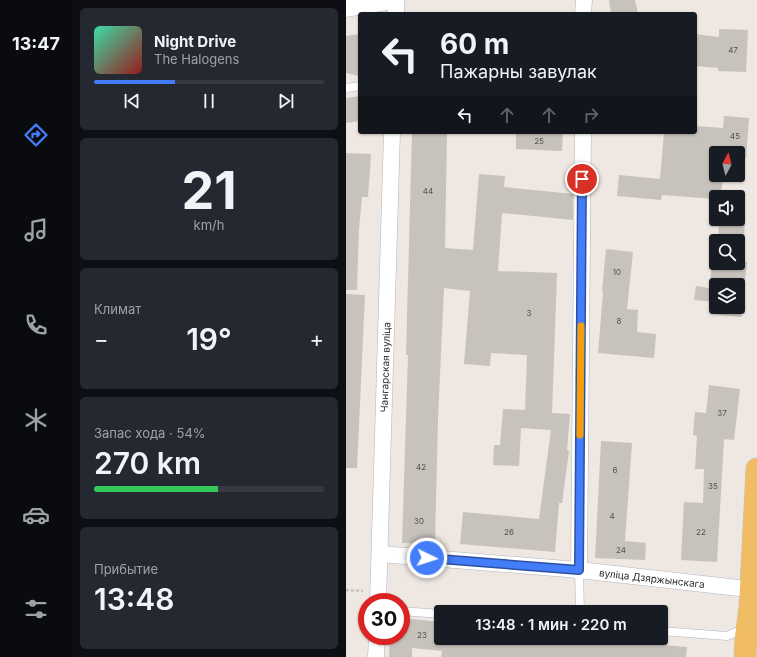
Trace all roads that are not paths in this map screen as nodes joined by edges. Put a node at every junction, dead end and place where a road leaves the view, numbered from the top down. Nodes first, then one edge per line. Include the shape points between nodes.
1 (386, 0) edge
2 (396, 0) edge
3 (584, 0) edge
4 (346, 7) edge
5 (396, 12) edge
6 (583, 12) edge
7 (358, 86) edge
8 (346, 88) edge
9 (392, 134) edge
10 (583, 134) edge
11 (757, 469) edge
12 (380, 554) junction
13 (579, 570) junction
14 (754, 590) edge
15 (378, 593) edge
16 (580, 605) edge
17 (410, 612) edge
18 (434, 613) edge
19 (748, 627) junction
20 (668, 632) edge
21 (377, 645) edge
22 (376, 657) edge
23 (746, 657) edge

1 - 4 street
2 - 5 street
3 - 6 street
7 - 8 lane
9 - 12 street, Чангарская вуліца
10 - 13 street
11 - 14 main road
12 - 13 street, вуліца Дзяржынскага
12 - 15 street, Чангарская вуліца
13 - 14 street, вуліца Дзяржынскага
13 - 16 lane
14 - 19 main road
17 - 18 lane
19 - 20 lane via 727,636
19 - 23 main road
21 - 22 street

